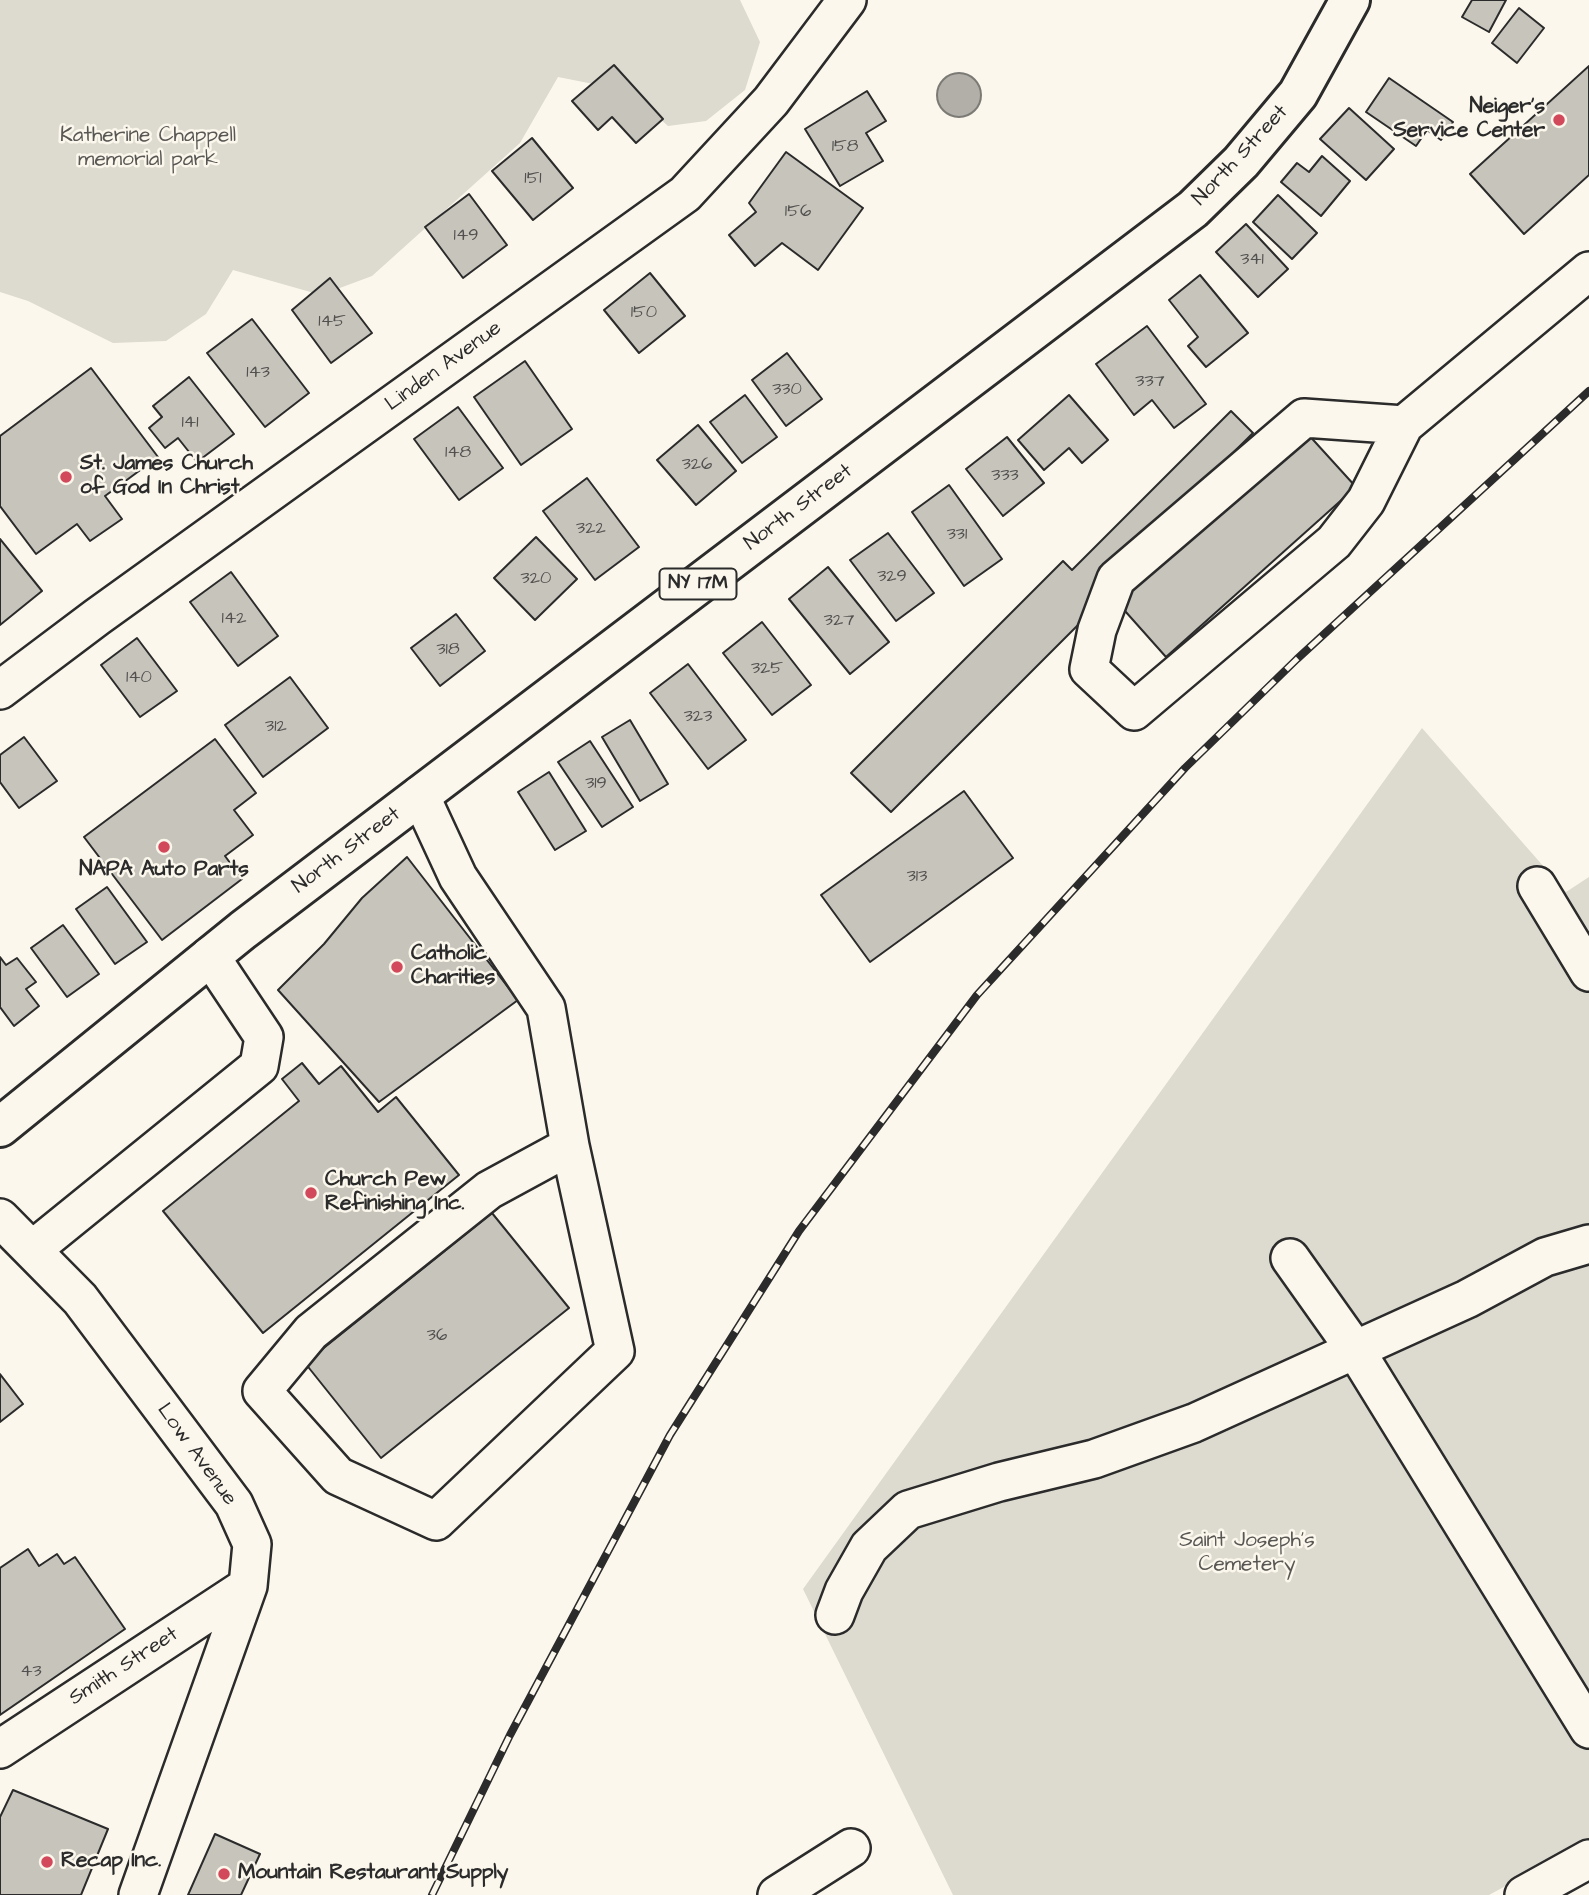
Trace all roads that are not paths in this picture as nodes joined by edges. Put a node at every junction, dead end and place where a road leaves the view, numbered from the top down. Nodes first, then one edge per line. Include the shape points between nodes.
1 (847, 0) edge
2 (1350, 0) edge
3 (1589, 271) edge
4 (1404, 425) junction
5 (0, 690) edge
6 (420, 795) junction
7 (1537, 886) dead end
8 (1584, 952) edge
9 (211, 956) junction
10 (0, 1127) edge
11 (570, 1146) junction
12 (0, 1218) edge
13 (1589, 1244) edge
14 (32, 1250) junction
15 (1290, 1258) dead end
16 (1356, 1350) junction
17 (248, 1586) junction
18 (835, 1615) dead end
19 (1589, 1729) edge
20 (0, 1749) edge
21 (851, 1848) dead end
22 (1589, 1859) edge
23 (138, 1895) edge
24 (776, 1895) edge
25 (1524, 1895) edge

1 - 5 street, Linden Avenue via 771,101 685,194
2 - 6 main road, North Street / NY 17M via 1298,94 1241,162 1193,209
3 - 4 street
4 - 4 street via 1366,501 1334,542 1134,712 1089,669 1097,630 1116,579 1304,418
6 - 9 main road, North Street / NY 17M
6 - 11 street via 458,877 546,1008
7 - 8 street
9 - 10 main road, North Street / NY 17M
9 - 14 street via 264,1037 259,1066
11 - 11 street via 615,1350 436,1521 338,1476 262,1391 311,1332 489,1190
12 - 14 street, Low Avenue
13 - 16 street via 1545,1257
14 - 17 street, Low Avenue via 80,1300 234,1504 252,1544
15 - 16 street
16 - 18 street via 1194,1423 1094,1460 908,1510 869,1546
16 - 19 street
17 - 20 street, Smith Street
17 - 23 street, Low Avenue
21 - 24 street
22 - 25 street

